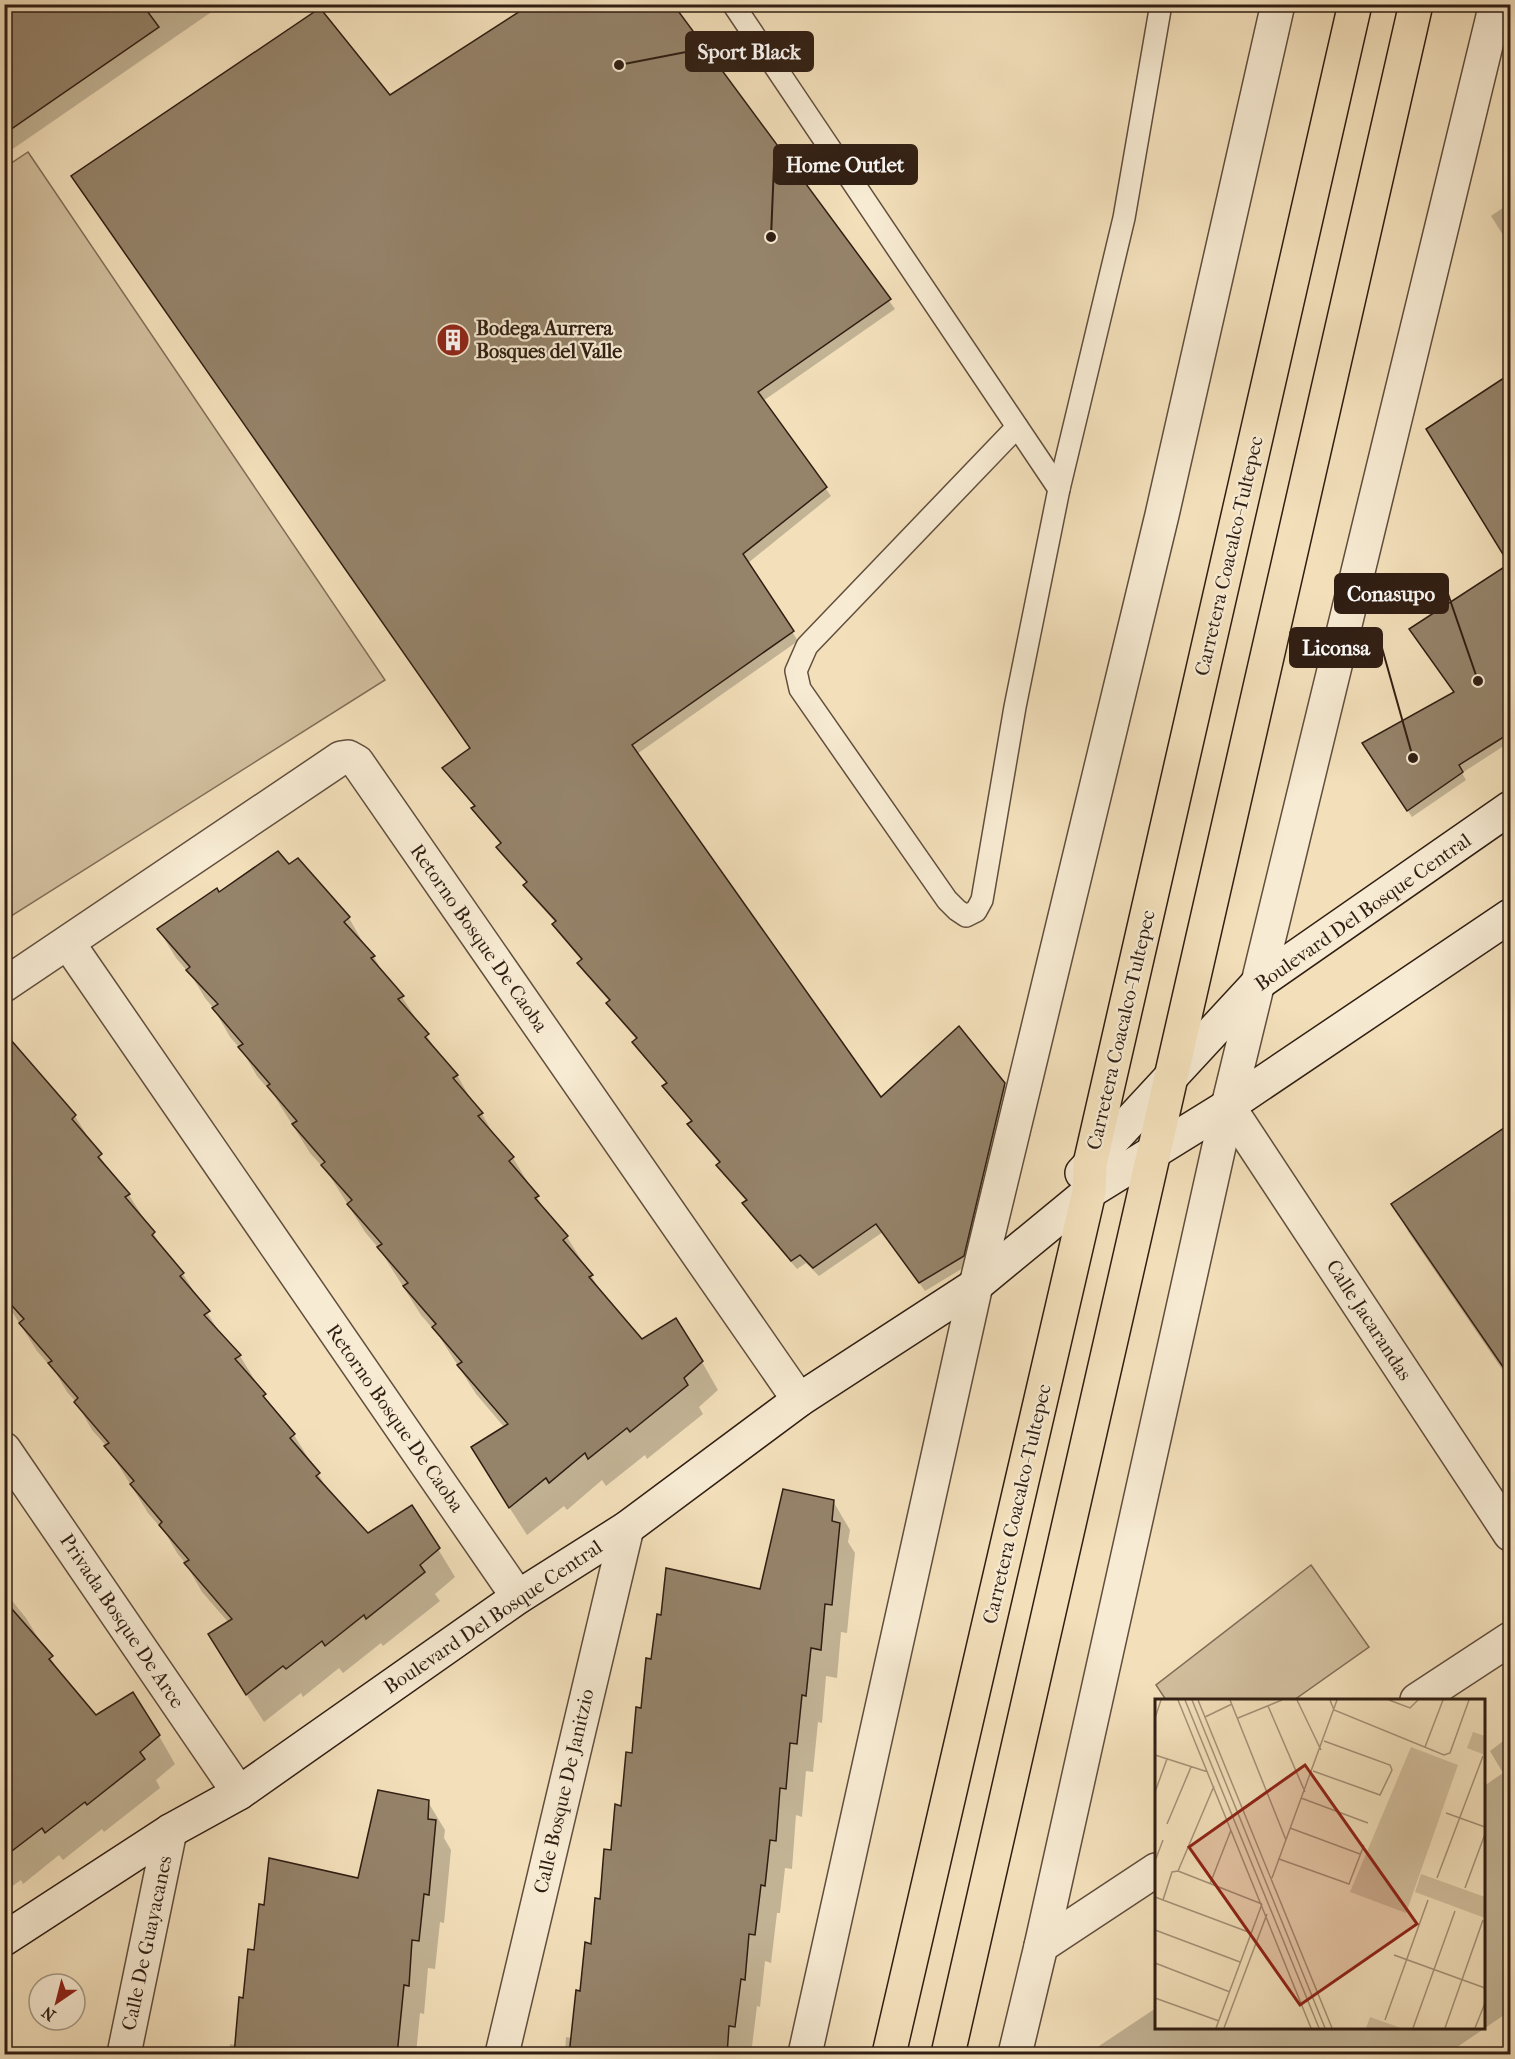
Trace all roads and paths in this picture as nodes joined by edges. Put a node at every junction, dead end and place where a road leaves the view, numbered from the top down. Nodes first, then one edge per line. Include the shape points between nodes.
1 (733, 4) edge
2 (1161, 4) edge
3 (1278, 4) edge
4 (1355, 4) edge
5 (1416, 4) edge
6 (1496, 4) edge
7 (1017, 427) junction
8 (1059, 489) junction
9 (1510, 808) edge
10 (1508, 925) edge
11 (68, 944) junction
12 (1257, 984) junction
13 (4, 986) edge
14 (1171, 1077) junction
15 (1228, 1106) junction
16 (1153, 1152) junction
17 (1090, 1178) junction
18 (976, 1286) junction
19 (799, 1400) junction
20 (4, 1449) edge
21 (627, 1528) junction
22 (1510, 1534) edge
23 (518, 1597) junction
24 (1510, 1639) edge
25 (1420, 1699) edge
26 (239, 1793) junction
27 (170, 1832) junction
28 (1155, 1871) edge
29 (4, 1940) edge
30 (1041, 1946) junction
31 (123, 2055) edge
32 (502, 2055) edge
33 (806, 2055) edge
34 (889, 2055) edge
35 (948, 2055) edge
36 (1015, 2055) edge

1 - 7 lane
2 - 8 lane via 1124,218
3 - 18 street via 1162,515
4 - 17 main road, Carretera Coacalco-Tultepec
5 - 14 main road
6 - 12 street
7 - 8 lane
7 - 8 lane via 807,646 796,672 800,689 947,900 966,916 976,911 982,900 1015,707
9 - 12 street, Boulevard Del Bosque Central
10 - 15 street, Boulevard Del Bosque Central
11 - 13 street, Retorno Bosque De Caoba
11 - 19 street, Retorno Bosque De Caoba via 341,758 357,762
11 - 23 street, Retorno Bosque De Caoba
12 - 14 street, Boulevard Del Bosque Central
12 - 15 street
14 - 16 main road
14 - 17 street, Boulevard Del Bosque Central
15 - 16 street, Boulevard Del Bosque Central
15 - 22 street, Calle Jacarandas
15 - 30 street
16 - 17 street, Boulevard Del Bosque Central
16 - 35 main road
17 - 18 street, Boulevard Del Bosque Central
17 - 34 main road, Carretera Coacalco-Tultepec
18 - 19 street, Boulevard Del Bosque Central
18 - 33 street
19 - 21 street, Boulevard Del Bosque Central
20 - 26 street, Privada Bosque De Arce
21 - 23 street, Boulevard Del Bosque Central
21 - 32 street, Calle Bosque De Janitzio
23 - 26 street, Boulevard Del Bosque Central
24 - 25 street
26 - 27 street, Boulevard Del Bosque Central
27 - 29 street, Boulevard Del Bosque Central
27 - 31 street, Calle De Guayacanes
28 - 30 street
30 - 36 street

